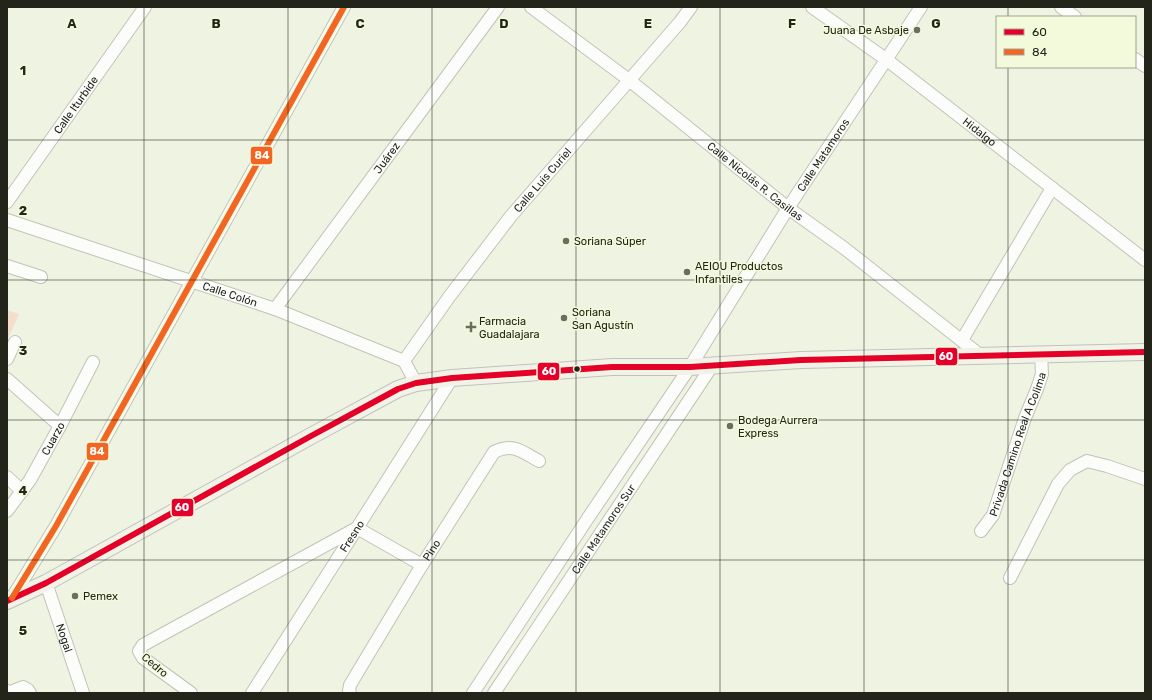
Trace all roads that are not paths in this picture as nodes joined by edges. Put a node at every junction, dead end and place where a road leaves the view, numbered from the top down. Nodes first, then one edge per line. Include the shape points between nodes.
1 (145, 7) edge
2 (344, 7) edge
3 (498, 7) edge
4 (531, 7) edge
5 (691, 7) edge
6 (812, 7) edge
7 (921, 7) edge
8 (1061, 7) edge
9 (1074, 16) edge
10 (887, 60) junction
11 (1136, 60) edge
12 (1145, 66) edge
13 (629, 80) junction
14 (1052, 188) junction
15 (7, 202) edge
16 (788, 208) junction
17 (7, 220) edge
18 (1145, 260) edge
19 (7, 266) edge
20 (41, 278) dead end
21 (192, 282) junction
22 (275, 309) junction
23 (962, 340) junction
24 (15, 342) dead end
25 (1145, 352) edge
26 (1041, 354) junction
27 (980, 355) junction
28 (7, 359) edge
29 (404, 361) junction
30 (93, 362) dead end
31 (712, 366) junction
32 (690, 367) junction
33 (452, 378) junction
34 (7, 379) edge
35 (416, 383) junction
36 (60, 426) junction
37 (539, 461) dead end
38 (7, 477) edge
39 (1145, 479) edge
40 (22, 491) junction
41 (7, 511) edge
42 (588, 518) junction
43 (357, 528) junction
44 (604, 528) junction
45 (981, 531) dead end
46 (422, 565) junction
47 (1010, 578) dead end
48 (46, 583) junction
49 (9, 599) edge
50 (8, 692) edge
51 (30, 693) edge
52 (83, 693) edge
53 (191, 693) edge
54 (252, 693) edge
55 (350, 693) edge
56 (472, 693) edge
57 (494, 693) edge

1 - 15 street, Calle Iturbide
2 - 21 street
3 - 22 street, Juárez
4 - 13 street, Calle Nicolás R. Casillas
5 - 13 street, Calle Luis Curiel
6 - 10 street, Hidalgo
7 - 10 street, Calle Matamoros
8 - 9 street
10 - 14 street, Hidalgo
10 - 16 street, Calle Matamoros
11 - 12 street
13 - 16 street, Calle Nicolás R. Casillas
13 - 29 street, Calle Luis Curiel via 511,216
14 - 18 street, Hidalgo
14 - 23 street
16 - 23 street, Calle Nicolás R. Casillas
16 - 32 street, Calle Matamoros
17 - 21 street, Calle Colón
19 - 20 street
21 - 22 street, Calle Colón
21 - 49 street via 56,526
22 - 29 street, Calle Colón
23 - 27 street, Calle Nicolás R. Casillas
24 - 28 street
25 - 26 main road
26 - 27 main road
26 - 45 street, Privada Camino Real A Colima via 1042,374 1037,390 993,514
27 - 31 main road via 801,360
29 - 35 street
30 - 36 street, Cuarzo
31 - 32 main road
31 - 44 street, Calle Matamoros Sur
32 - 33 main road via 612,367
32 - 42 street, Calle Matamoros Sur
33 - 35 main road
33 - 43 street, Fresno
34 - 36 street
35 - 48 main road via 398,389 311,436
36 - 40 street, Cuarzo
37 - 46 street, Pino via 514,447 494,452
38 - 40 street
39 - 47 street via 1087,461 1070,470 1058,484
40 - 41 street, Cuarzo
42 - 44 street
42 - 56 street, Calle Matamoros Sur
43 - 46 street
43 - 53 street, Cedro via 143,645 139,651 143,658
43 - 54 street, Fresno
44 - 57 street, Calle Matamoros Sur
46 - 55 street, Pino via 350,685
48 - 49 main road
48 - 52 street, Nogal
50 - 51 street via 23,687

